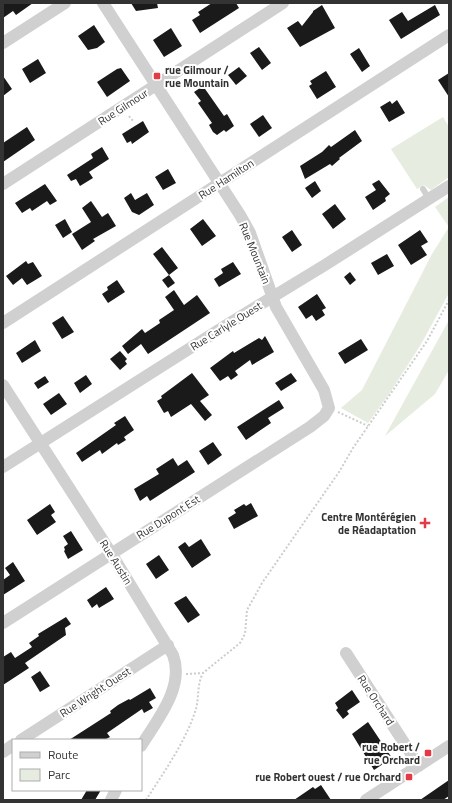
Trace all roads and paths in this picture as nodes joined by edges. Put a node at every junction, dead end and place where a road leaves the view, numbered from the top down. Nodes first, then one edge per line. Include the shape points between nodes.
1 (65, 3) edge
2 (103, 3) edge
3 (283, 3) edge
4 (449, 35) edge
5 (3, 43) edge
6 (157, 85) junction
7 (220, 183) junction
8 (3, 184) edge
9 (449, 186) edge
10 (272, 298) junction
11 (449, 300) edge
12 (3, 323) edge
13 (3, 385) edge
14 (329, 408) junction
15 (368, 426) junction
16 (41, 444) junction
17 (3, 467) edge
18 (111, 553) junction
19 (3, 623) edge
20 (168, 645) junction
21 (346, 653) dead end
22 (177, 671) junction
23 (203, 673) junction
24 (23, 739) edge
25 (142, 744) edge
26 (12, 746) edge
27 (449, 746) edge
28 (3, 752) edge
29 (419, 766) junction
30 (116, 791) edge
31 (111, 800) edge
32 (146, 800) edge
33 (366, 800) edge

1 - 5 street
2 - 6 street, Rue Mountain
3 - 6 street, Rue Gilmour
4 - 7 street, Rue Hamilton
6 - 7 street, Rue Mountain
6 - 8 street, Rue Gilmour
7 - 10 street, Rue Mountain via 250,233
7 - 12 street, Rue Hamilton
9 - 10 street, Rue Carlyle Ouest via 426,194
10 - 14 street, Rue Mountain via 324,390
10 - 16 street, Rue Carlyle Ouest
11 - 15 path via 427,341
13 - 16 street, Rue Austin
14 - 15 path
14 - 18 street, Rue Dupont Est via 324,416 310,427
15 - 23 path via 253,597 247,610 245,634 240,643
16 - 17 street, Rue Carlyle Ouest
16 - 18 street, Rue Austin
18 - 19 street, Rue Dupont Est
18 - 20 street, Rue Austin
20 - 22 street, Rue Austin via 176,661
20 - 24 street, Rue Wright Ouest
21 - 29 street, Rue Orchard
22 - 23 path via 188,674
22 - 25 street, Rue Austin via 171,696
23 - 32 path via 191,721
26 - 28 street
27 - 29 street
29 - 33 street
30 - 31 street

